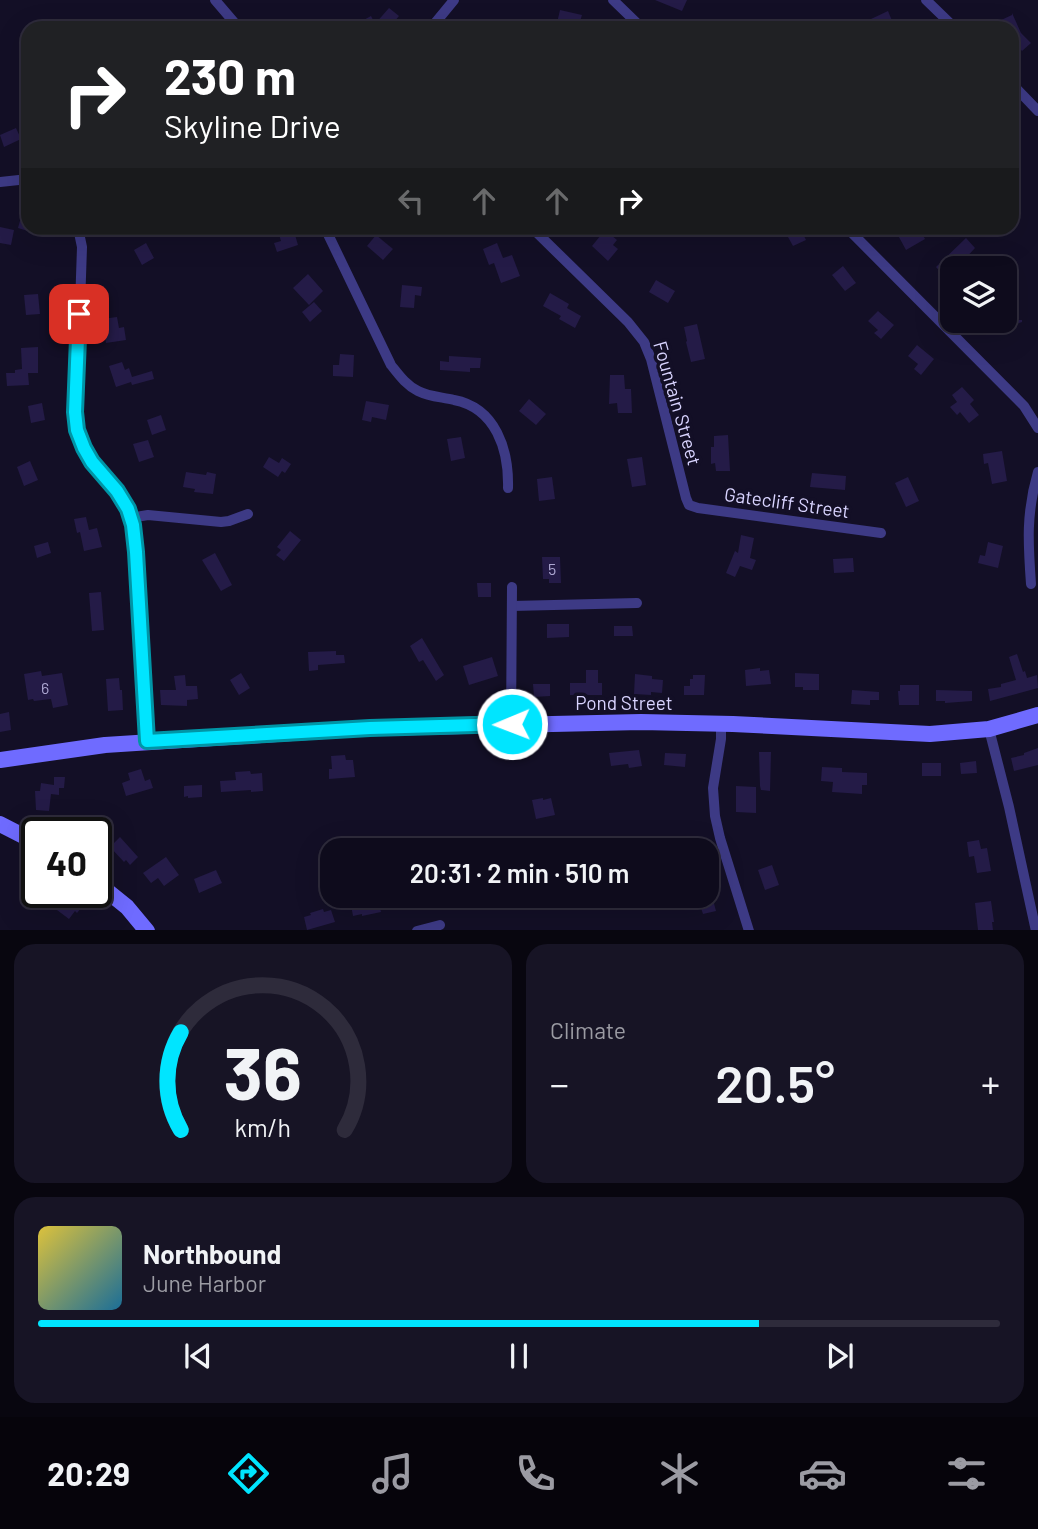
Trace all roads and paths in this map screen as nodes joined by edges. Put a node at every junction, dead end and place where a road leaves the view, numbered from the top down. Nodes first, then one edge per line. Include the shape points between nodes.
1 (215, 0) edge
2 (454, 0) edge
3 (613, 0) edge
4 (926, 0) edge
5 (233, 21) edge
6 (437, 21) edge
7 (635, 21) edge
8 (948, 21) edge
9 (1019, 91) edge
10 (1038, 111) edge
11 (21, 179) edge
12 (0, 182) edge
13 (79, 235) edge
14 (328, 235) edge
15 (539, 235) edge
16 (854, 235) edge
17 (1038, 428) edge
18 (1038, 472) edge
19 (508, 488) dead end
20 (690, 505) joint
21 (248, 514) dead end
22 (130, 518) junction
23 (881, 533) dead end
24 (1031, 584) dead end
25 (512, 587) dead end
26 (637, 603) dead end
27 (512, 606) junction
28 (1038, 715) edge
29 (512, 724) junction
30 (721, 724) junction
31 (989, 729) junction
32 (147, 741) junction
33 (0, 760) edge
34 (0, 824) edge
35 (21, 835) edge
36 (112, 895) edge
37 (440, 925) dead end
38 (147, 930) edge
39 (417, 930) edge
40 (750, 930) edge
41 (1037, 930) edge

1 - 5 street
2 - 6 street
3 - 7 street
4 - 8 street
9 - 10 street
11 - 12 street
13 - 22 street via 76,425 88,455 117,491
14 - 19 street via 391,365 405,383 433,397 471,405 491,421 507,459
15 - 20 street, Fountain Street via 644,342
16 - 17 street via 1024,406
18 - 24 street via 1027,535
20 - 23 street, Gatecliff Street
21 - 22 street via 222,522 148,515
22 - 32 street
25 - 27 street
26 - 27 street
27 - 29 street
28 - 31 street, Pond Street
29 - 30 street, Pond Street
29 - 32 street, Pond Street
30 - 31 street, Pond Street via 910,734
30 - 40 street via 713,788 715,816
31 - 41 street
32 - 33 street, Pond Street
34 - 35 street
36 - 38 street
37 - 39 street

